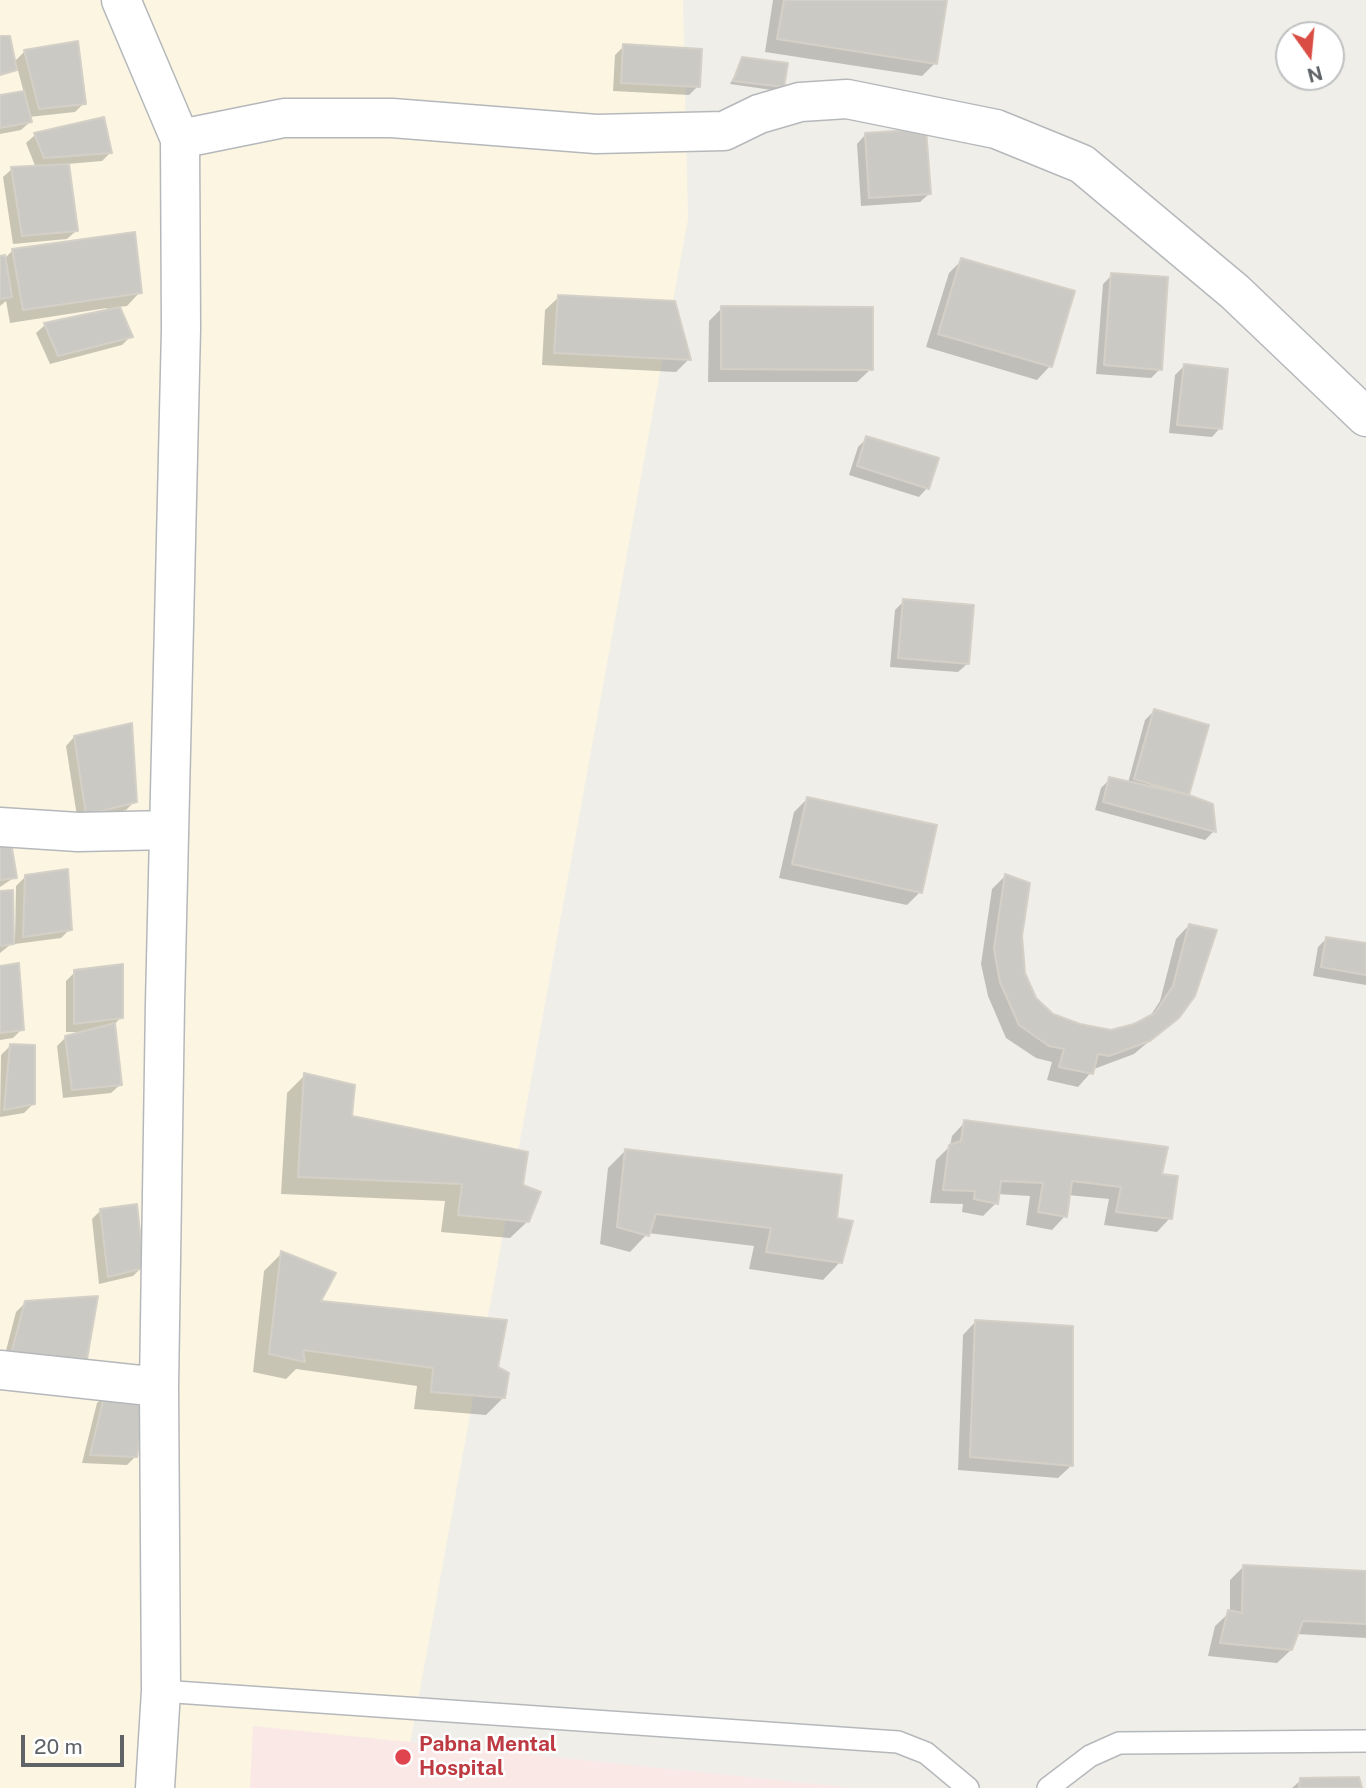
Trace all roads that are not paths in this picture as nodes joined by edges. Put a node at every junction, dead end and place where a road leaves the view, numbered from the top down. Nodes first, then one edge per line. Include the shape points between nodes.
1 (121, 0) edge
2 (180, 139) junction
3 (1366, 417) edge
4 (0, 827) edge
5 (169, 830) junction
6 (0, 1370) edge
7 (159, 1387) junction
8 (161, 1691) junction
9 (1366, 1741) edge
10 (155, 1788) edge
11 (968, 1788) edge
12 (1048, 1788) edge

1 - 2 street
2 - 3 street via 284,118 391,118 596,134 724,131 800,102 847,99 996,129 1083,164 1236,292
2 - 5 street via 181,329
4 - 5 street via 78,832
5 - 7 street
6 - 7 street
7 - 8 street
8 - 10 street
8 - 11 lane via 898,1742 926,1753
9 - 12 lane via 1119,1743 1090,1756

